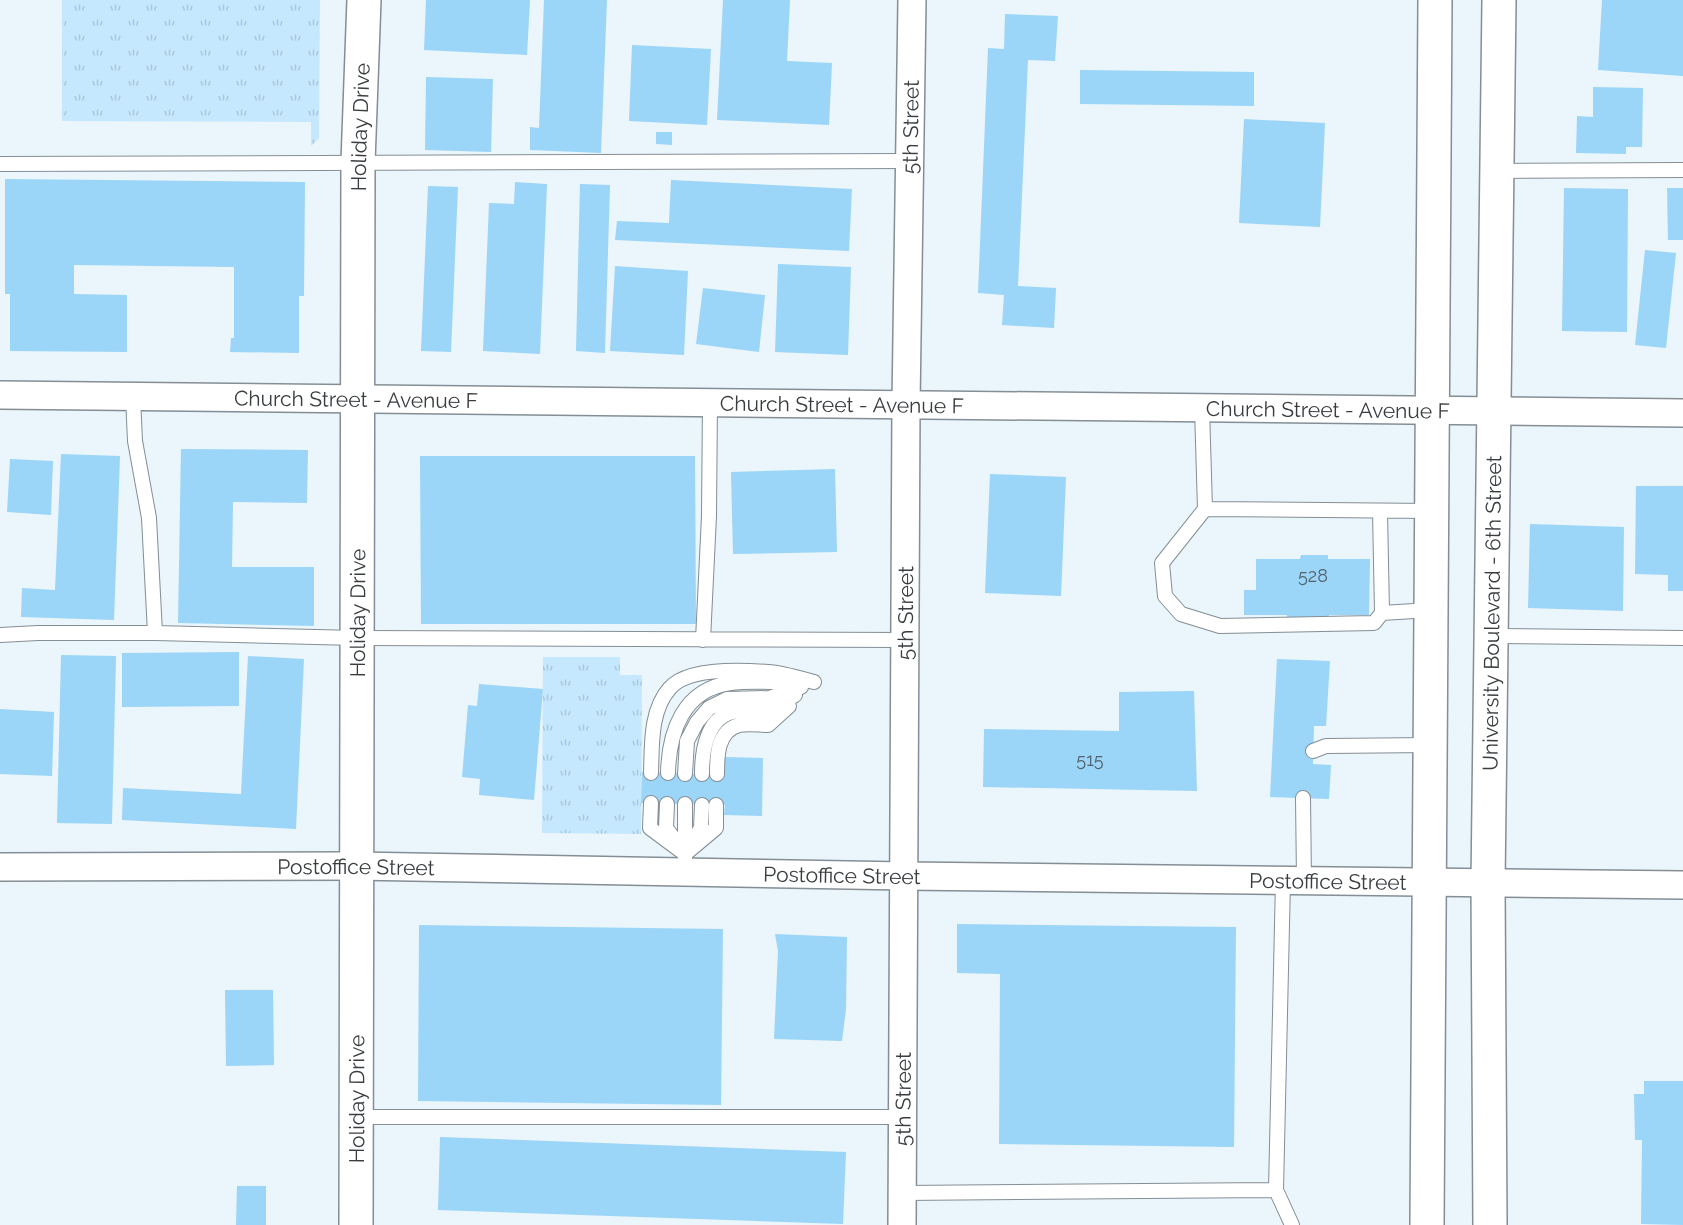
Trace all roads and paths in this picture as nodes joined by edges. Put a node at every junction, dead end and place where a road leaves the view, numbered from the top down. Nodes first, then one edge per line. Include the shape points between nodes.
1 (364, 0) edge
2 (912, 0) edge
3 (1434, 0) edge
4 (1499, 0) edge
5 (909, 160) junction
6 (358, 162) junction
7 (0, 164) edge
8 (1683, 170) edge
9 (1498, 171) junction
10 (0, 395) edge
11 (133, 397) junction
12 (357, 399) junction
13 (710, 402) junction
14 (906, 404) junction
15 (1202, 408) junction
16 (1431, 410) junction
17 (1496, 411) junction
18 (1683, 413) edge
19 (1205, 509) junction
20 (1380, 511) junction
21 (1431, 511) junction
22 (1430, 610) junction
23 (1382, 613) junction
24 (155, 633) junction
25 (0, 634) edge
26 (1491, 636) junction
27 (357, 638) junction
28 (1683, 638) edge
29 (703, 640) junction
30 (906, 640) junction
31 (814, 682) junction
32 (1430, 745) junction
33 (1313, 751) dead end
34 (651, 772) dead end
35 (668, 773) dead end
36 (685, 774) dead end
37 (702, 774) dead end
38 (717, 774) dead end
39 (1303, 798) dead end
40 (651, 803) dead end
41 (667, 804) dead end
42 (684, 804) dead end
43 (702, 805) dead end
44 (716, 805) dead end
45 (685, 863) junction
46 (356, 866) junction
47 (0, 867) edge
48 (905, 876) junction
49 (1294, 881) junction
50 (1429, 882) junction
51 (1488, 884) junction
52 (1683, 885) edge
53 (356, 1117) junction
54 (903, 1117) junction
55 (1276, 1190) junction
56 (902, 1193) junction
57 (356, 1225) edge
58 (902, 1225) edge
59 (1292, 1225) edge
60 (1427, 1225) edge
61 (1490, 1225) edge

1 - 6 street, Holiday Drive
2 - 5 street, 5th Street
3 - 16 street
4 - 9 street, University Boulevard - 6th Street
5 - 6 lane
5 - 14 street, 5th Street
6 - 7 lane
6 - 12 street, Holiday Drive
8 - 9 lane
9 - 17 street, University Boulevard - 6th Street
10 - 11 street, Church Street - Avenue F
11 - 12 street, Church Street - Avenue F
11 - 24 lane via 135,441 149,518
12 - 13 street, Church Street - Avenue F
12 - 27 street, Holiday Drive
13 - 14 street, Church Street - Avenue F
13 - 29 lane
14 - 15 street, Church Street - Avenue F
14 - 30 street, 5th Street
15 - 16 street, Church Street - Avenue F
15 - 19 lane
16 - 17 street, Church Street - Avenue F
16 - 21 street
17 - 18 street, Church Street - Avenue F
17 - 26 street, University Boulevard - 6th Street
19 - 20 lane
19 - 23 lane via 1162,563 1165,596 1181,614 1220,626 1374,623
20 - 21 lane
20 - 23 lane
21 - 22 street
22 - 23 lane
22 - 32 street
24 - 25 lane
24 - 27 lane
26 - 28 lane
26 - 51 street, University Boulevard - 6th Street
27 - 29 lane
27 - 46 street, Holiday Drive
29 - 30 lane
30 - 48 street, 5th Street
31 - 34 lane via 770,672 735,671 680,680 669,688 658,711 652,736
31 - 35 lane via 732,683 693,700 674,729
31 - 36 lane via 769,698 727,699 709,708 696,722 687,741
31 - 37 lane via 769,711 723,715 706,739
31 - 38 lane via 768,725 730,729 719,746
32 - 33 lane via 1326,746
32 - 50 street
39 - 49 lane
40 - 45 lane via 650,828
41 - 45 lane via 666,828
42 - 45 lane
43 - 45 lane via 701,828
44 - 45 lane via 716,828
45 - 46 street, Postoffice Street
45 - 48 street, Postoffice Street
46 - 47 street, Postoffice Street
46 - 53 street, Holiday Drive
48 - 49 street, Postoffice Street
48 - 54 street, 5th Street
49 - 50 street, Postoffice Street
49 - 55 lane
50 - 51 street, Postoffice Street
50 - 60 street
51 - 52 street, Postoffice Street
51 - 61 street, University Boulevard - 6th Street
53 - 54 lane
53 - 57 street, Holiday Drive
54 - 56 street, 5th Street
55 - 56 lane
55 - 59 lane
56 - 58 street, 5th Street

